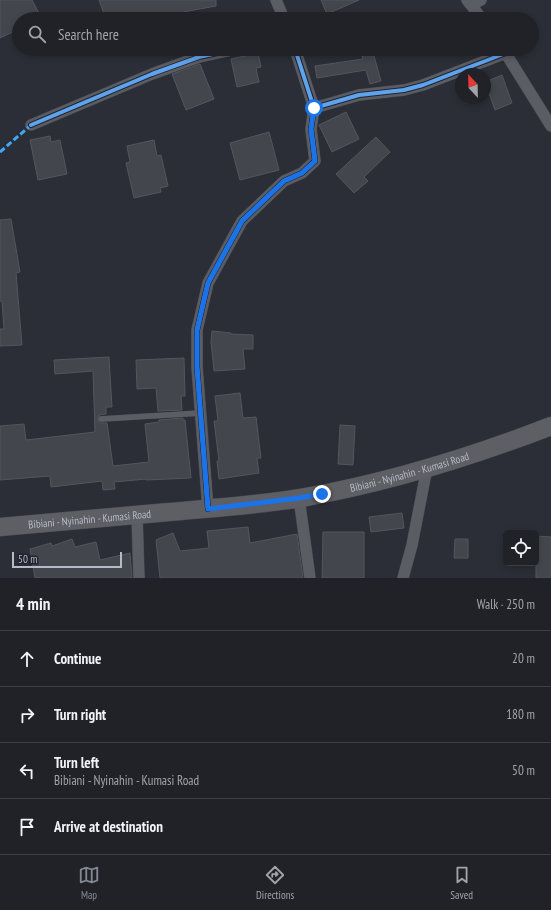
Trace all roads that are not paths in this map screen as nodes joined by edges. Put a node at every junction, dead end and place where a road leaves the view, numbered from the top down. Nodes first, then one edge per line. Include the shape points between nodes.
1 (276, 0) edge
2 (474, 2) edge
3 (281, 12) edge
4 (479, 12) edge
5 (204, 56) edge
6 (297, 56) edge
7 (493, 56) edge
8 (508, 56) edge
9 (314, 108) junction
10 (31, 125) dead end
11 (551, 126) edge
12 (200, 413) junction
13 (101, 419) dead end
14 (551, 428) edge
15 (427, 468) junction
16 (299, 498) junction
17 (208, 509) junction
18 (137, 515) junction
19 (0, 526) edge
20 (138, 578) edge
21 (310, 578) edge
22 (403, 578) edge

1 - 3 street
2 - 4 street
5 - 10 street via 152,74
6 - 9 street
7 - 9 street via 404,90 359,96
8 - 11 street
9 - 12 street via 311,129 315,161 302,173 284,181 242,221 208,283 197,330
12 - 13 lane
12 - 17 street
14 - 15 main road, Bibiani - Nyinahin - Kumasi Road
15 - 16 main road, Bibiani - Nyinahin - Kumasi Road
15 - 22 street
16 - 17 main road, Bibiani - Nyinahin - Kumasi Road
16 - 21 street
17 - 18 main road, Bibiani - Nyinahin - Kumasi Road
18 - 19 main road, Bibiani - Nyinahin - Kumasi Road
18 - 20 street

